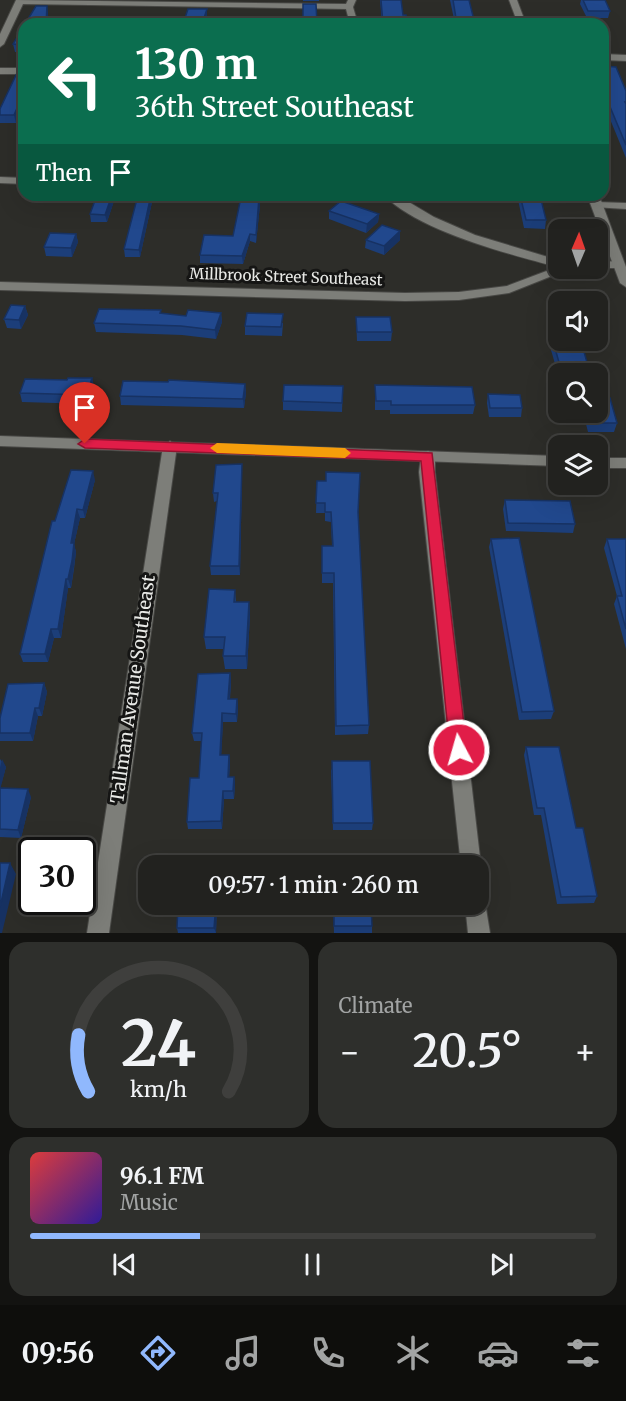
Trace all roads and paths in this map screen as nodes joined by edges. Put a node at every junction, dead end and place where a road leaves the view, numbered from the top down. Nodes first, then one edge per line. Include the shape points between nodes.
1 (513, 0) edge
2 (20, 1) edge
3 (351, 3) edge
4 (353, 18) edge
5 (520, 18) edge
6 (0, 44) edge
7 (609, 57) edge
8 (626, 58) edge
9 (0, 71) edge
10 (18, 71) edge
11 (0, 180) edge
12 (18, 181) edge
13 (400, 201) edge
14 (595, 201) edge
15 (599, 201) edge
16 (626, 207) edge
17 (548, 261) edge
18 (619, 265) junction
19 (608, 266) edge
20 (548, 275) edge
21 (626, 283) edge
22 (0, 286) edge
23 (0, 441) edge
24 (170, 446) junction
25 (428, 456) junction
26 (548, 461) edge
27 (608, 463) edge
28 (626, 463) edge
29 (470, 855) edge
30 (477, 915) edge
31 (98, 933) edge
32 (479, 933) edge

1 - 5 street
2 - 3 street
2 - 6 street
3 - 4 street
7 - 8 street
9 - 10 street
11 - 12 street
13 - 17 street via 442,226
14 - 18 street
15 - 16 street
18 - 19 street
18 - 21 street
20 - 22 street, Millbrook Street Southeast via 509,289 459,296
23 - 24 street
24 - 25 street
24 - 31 street, Tallman Avenue Southeast
25 - 26 street
25 - 29 street
27 - 28 street
30 - 32 street

